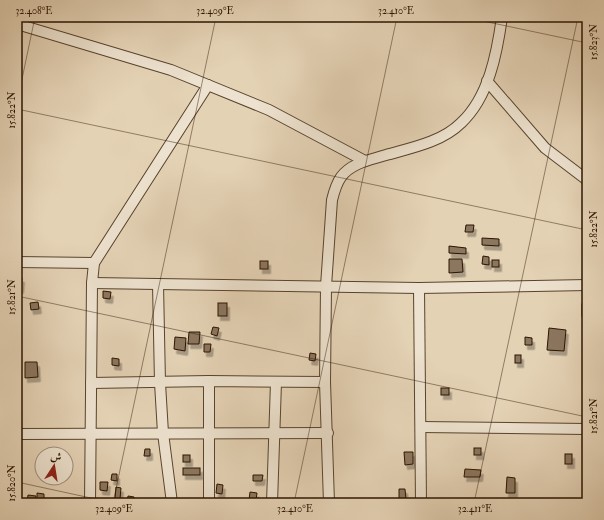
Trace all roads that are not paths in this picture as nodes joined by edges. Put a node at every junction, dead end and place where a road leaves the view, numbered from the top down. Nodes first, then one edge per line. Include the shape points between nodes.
1 (502, 17) edge
2 (17, 24) edge
3 (487, 81) junction
4 (208, 85) junction
5 (365, 161) junction
6 (587, 180) edge
7 (17, 262) edge
8 (94, 263) junction
9 (92, 283) junction
10 (158, 284) junction
11 (587, 285) edge
12 (326, 286) junction
13 (419, 288) junction
14 (209, 381) junction
15 (160, 382) junction
16 (276, 382) junction
17 (325, 382) junction
18 (91, 383) junction
19 (421, 427) junction
20 (587, 429) edge
21 (276, 432) junction
22 (163, 433) junction
23 (208, 433) junction
24 (328, 433) junction
25 (17, 434) edge
26 (91, 434) junction
27 (90, 503) edge
28 (172, 503) edge
29 (209, 503) edge
30 (272, 503) edge
31 (329, 503) edge
32 (421, 503) edge

1 - 3 street via 499,42
2 - 4 street via 171,70
3 - 5 street via 476,106 461,124 434,141
3 - 6 street via 545,148
4 - 5 street via 268,110
4 - 8 street
5 - 12 street via 341,176 335,187
7 - 8 street
8 - 9 street
9 - 10 street
9 - 18 street
10 - 12 street
10 - 15 street
11 - 13 street
12 - 13 street
12 - 17 street
13 - 19 street
14 - 15 street
14 - 16 street
14 - 23 street
15 - 18 street
15 - 22 street
16 - 17 street
16 - 21 street
17 - 24 street
18 - 26 street
19 - 20 street
19 - 32 street
21 - 23 street
21 - 24 street
21 - 30 street
22 - 23 street
22 - 26 street
22 - 28 street
23 - 29 street
24 - 31 street
25 - 26 street
26 - 27 street

